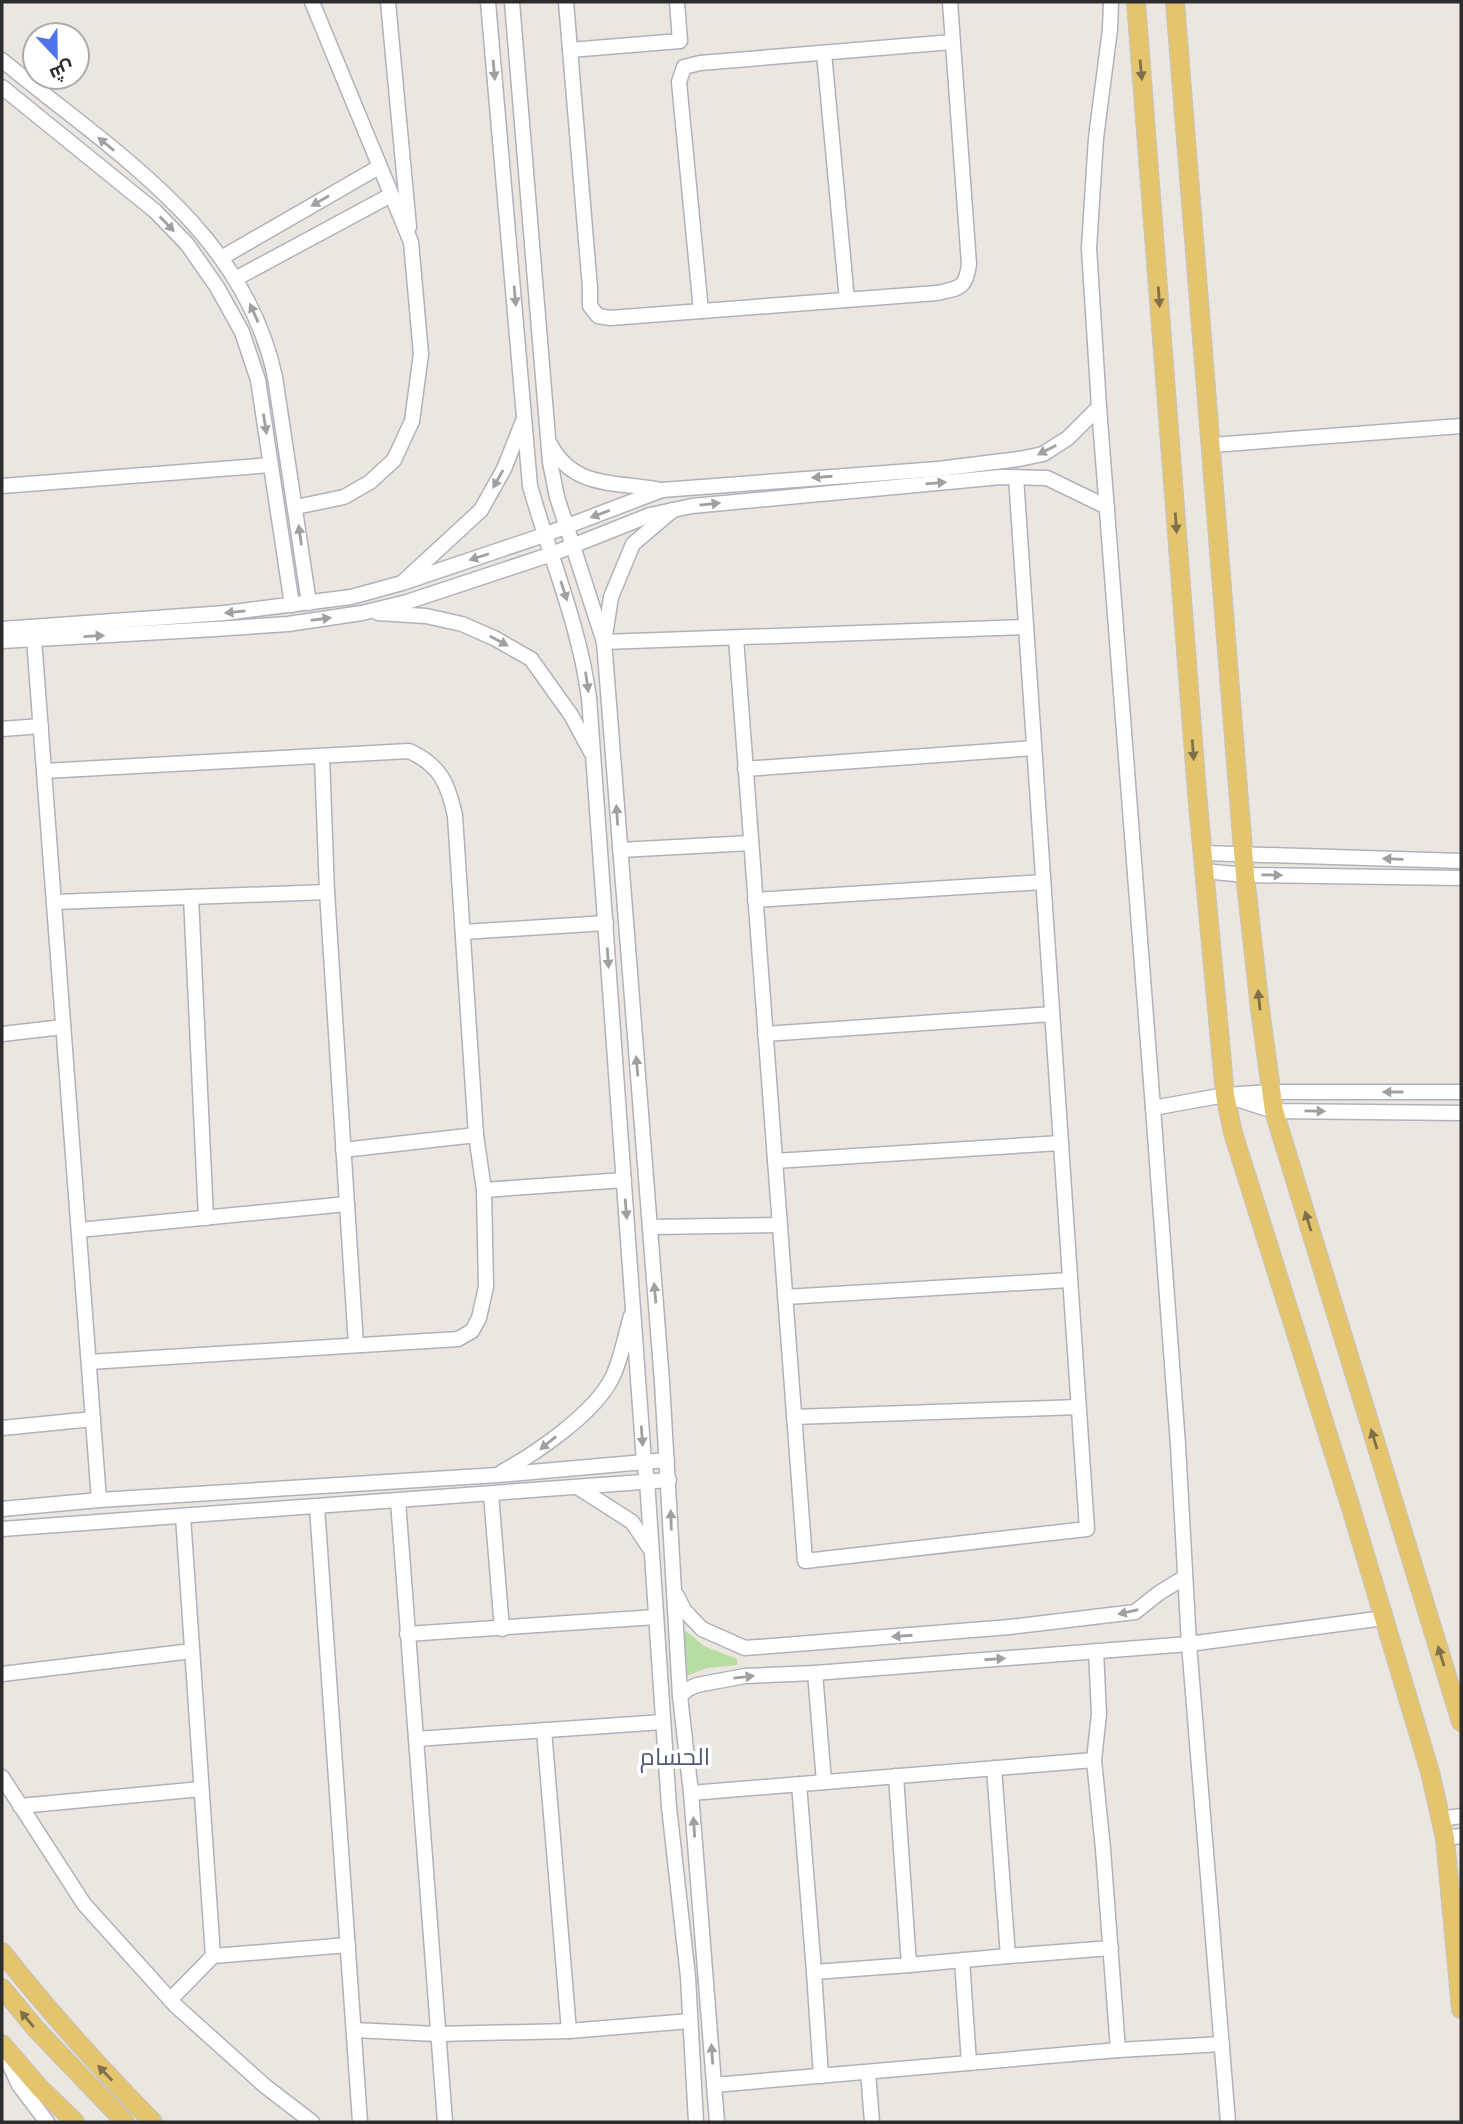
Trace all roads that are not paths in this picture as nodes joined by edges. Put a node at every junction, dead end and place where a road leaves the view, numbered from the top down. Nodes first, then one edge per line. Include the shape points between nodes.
1 (312, 2) edge
2 (388, 2) edge
3 (488, 2) edge
4 (512, 2) edge
5 (566, 2) edge
6 (677, 2) edge
7 (950, 2) edge
8 (1111, 2) edge
9 (1136, 2) edge
10 (1175, 2) edge
11 (953, 42) junction
12 (570, 50) junction
13 (824, 53) junction
14 (2, 60) edge
15 (2, 87) edge
16 (379, 167) junction
17 (404, 175) junction
18 (389, 191) junction
19 (411, 242) junction
20 (221, 258) junction
21 (235, 279) junction
22 (847, 300) junction
23 (701, 311) junction
24 (1099, 407) junction
25 (524, 416) junction
26 (1461, 426) edge
27 (548, 441) junction
28 (1212, 445) junction
29 (271, 465) junction
30 (1016, 477) junction
31 (2, 486) edge
32 (662, 490) junction
33 (1107, 507) junction
34 (296, 508) junction
35 (674, 509) junction
36 (566, 526) junction
37 (544, 535) junction
38 (574, 545) junction
39 (552, 554) junction
40 (402, 583) junction
41 (310, 603) junction
42 (292, 605) junction
43 (362, 613) junction
44 (1026, 627) junction
45 (2, 629) edge
46 (736, 638) junction
47 (34, 639) junction
48 (2, 641) edge
49 (604, 642) junction
50 (41, 726) junction
51 (2, 729) edge
52 (1034, 748) junction
53 (593, 754) junction
54 (322, 757) junction
55 (745, 769) junction
56 (44, 771) junction
57 (751, 843) junction
58 (620, 850) junction
59 (1203, 853) junction
60 (1244, 854) junction
61 (1461, 861) edge
62 (1204, 871) junction
63 (1245, 875) junction
64 (1461, 877) edge
65 (1043, 882) junction
66 (327, 892) junction
67 (191, 897) junction
68 (755, 900) junction
69 (54, 902) junction
70 (606, 923) junction
71 (463, 932) junction
72 (1052, 1014) junction
73 (64, 1027) junction
74 (2, 1034) edge
75 (765, 1034) junction
76 (1271, 1092) junction
77 (1461, 1092) edge
78 (1225, 1095) junction
79 (1153, 1108) junction
80 (1274, 1111) junction
81 (1461, 1113) edge
82 (476, 1135) junction
83 (1061, 1143) junction
84 (343, 1150) junction
85 (775, 1161) junction
86 (624, 1180) junction
87 (484, 1190) junction
88 (347, 1205) junction
89 (206, 1218) junction
90 (780, 1225) junction
91 (650, 1227) junction
92 (79, 1230) junction
93 (1070, 1280) junction
94 (785, 1297) junction
95 (634, 1307) junction
96 (356, 1345) junction
97 (89, 1362) junction
98 (1078, 1407) junction
99 (794, 1417) junction
100 (93, 1419) junction
101 (2, 1428) edge
102 (667, 1460) junction
103 (644, 1462) junction
104 (498, 1475) junction
105 (647, 1480) junction
106 (669, 1480) junction
107 (579, 1488) junction
108 (491, 1494) junction
109 (99, 1500) junction
110 (398, 1501) junction
111 (317, 1507) junction
112 (2, 1509) edge
113 (183, 1516) junction
114 (2, 1529) edge
115 (650, 1550) junction
116 (1185, 1577) junction
117 (673, 1588) junction
118 (656, 1617) junction
119 (1384, 1618) junction
120 (502, 1629) junction
121 (407, 1634) junction
122 (1189, 1644) junction
123 (192, 1651) junction
124 (1096, 1651) junction
125 (816, 1673) junction
126 (2, 1674) edge
127 (680, 1696) junction
128 (663, 1722) junction
129 (1461, 1722) edge
130 (544, 1730) junction
131 (415, 1739) junction
132 (1094, 1760) junction
133 (994, 1768) junction
134 (896, 1776) junction
135 (2, 1777) edge
136 (824, 1782) junction
137 (799, 1784) junction
138 (201, 1788) junction
139 (691, 1793) junction
140 (20, 1806) junction
141 (1461, 1816) edge
142 (1441, 1819) junction
143 (1453, 1837) edge
144 (348, 1945) junction
145 (1111, 1948) junction
146 (2, 1952) edge
147 (213, 1956) junction
148 (1008, 1956) junction
149 (962, 1960) junction
150 (909, 1965) junction
151 (814, 1972) junction
152 (2, 1988) edge
153 (170, 2000) junction
154 (1461, 2008) edge
155 (690, 2021) junction
156 (354, 2030) junction
157 (569, 2031) junction
158 (437, 2034) junction
159 (1222, 2044) junction
160 (2, 2046) edge
161 (1118, 2050) junction
162 (968, 2063) junction
163 (868, 2072) junction
164 (821, 2076) junction
165 (714, 2085) junction
166 (47, 2122) edge
167 (75, 2122) edge
168 (125, 2122) edge
169 (153, 2122) edge
170 (312, 2122) edge
171 (360, 2122) edge
172 (445, 2122) edge
173 (696, 2122) edge
174 (717, 2122) edge
175 (872, 2122) edge
176 (1228, 2122) edge

1 - 16 street
2 - 17 street
3 -> 25 street
4 - 27 street
5 - 12 street
6 - 12 street via 680,41
7 - 11 street
8 - 24 street via 1089,248
9 -> 59 main road
10 - 28 main road
11 - 13 street
11 - 22 street via 967,280 960,288 937,293
12 - 23 street via 590,306 598,316 610,318
13 - 22 street
13 - 23 street via 684,68 679,82
20 -> 14 street via 193,221 129,163
15 -> 29 street via 155,211 217,287 242,332 258,380
16 - 18 street
16 -> 20 street
17 - 18 street
17 - 19 street
18 - 19 street
18 - 21 street
19 - 34 street via 421,354 412,421 394,460 370,482 344,497
20 - 21 street
34 -> 21 street via 268,344
22 - 23 street
24 -> 32 street via 1044,454 1019,459
24 - 33 street
25 - 37 street via 530,486
25 -> 40 street via 481,510
26 - 28 street
27 - 32 street via 562,464 588,479
27 - 36 street
28 - 60 main road
29 - 31 street
29 - 42 street
30 - 33 street via 1046,478
35 -> 30 street
30 - 44 street
32 -> 36 street
33 - 79 street
41 -> 34 street
35 - 38 street
35 - 49 street via 633,544 611,597
36 - 37 street
36 - 38 street
37 - 39 street
37 -> 40 street
38 - 39 street
38 - 49 street
39 - 43 street
39 -> 53 street via 584,659
40 - 41 street
41 - 42 street
42 -> 45 street
47 -> 43 street via 288,624
43 -> 53 street via 426,616 462,624 531,659
44 - 46 street
44 - 52 street
46 - 49 street
46 - 55 street
47 - 48 street
47 - 50 street
58 -> 49 street
50 - 51 street
50 - 56 street
52 - 55 street
52 - 65 street
53 - 70 street
54 - 56 street
54 - 66 street
54 - 71 street via 409,751 427,759 438,771 450,792 455,816
55 - 57 street
56 - 69 street
57 - 58 street
57 - 68 street
91 -> 58 street
59 - 60 street
59 - 62 main road
61 -> 60 street
60 - 63 main road
62 - 63 street
62 - 78 main road
63 -> 64 street
76 -> 63 main road
65 - 68 street
65 - 72 street
66 - 67 street
66 - 84 street
67 - 69 street
67 - 89 street
68 - 75 street
69 - 73 street
70 - 71 street
70 -> 86 street
71 - 82 street
72 - 75 street
72 - 83 street
73 - 74 street
73 - 92 street
75 - 85 street
77 -> 76 street
76 - 78 street
76 - 80 main road
78 - 79 street
78 - 80 street
78 - 119 main road
79 - 116 street
80 -> 81 street
129 -> 80 main road
82 - 84 street
82 - 87 street
83 - 85 street
83 - 93 street
84 - 88 street
85 - 90 street
86 - 87 street
86 -> 95 street
87 - 96 street via 486,1287 472,1331 457,1339
88 - 89 street
88 - 96 street
89 - 92 street
90 - 91 street
90 - 94 street
102 -> 91 street
92 - 97 street
93 - 94 street
93 - 98 street
94 - 99 street
95 -> 103 street
95 -> 104 street via 612,1378 590,1407 532,1455
96 - 97 street
97 - 100 street
98 - 99 street
98 - 99 street via 1087,1529 805,1561
100 - 101 street
100 - 109 street
102 - 103 street
102 - 106 street
103 - 104 street
103 - 105 street
104 - 109 street
105 - 106 street
105 - 107 street
105 - 115 street
117 -> 106 street
107 - 108 street
107 - 115 street via 632,1522
108 - 110 street
108 - 120 street
109 - 112 street
110 - 111 street
110 - 121 street
111 - 113 street
111 - 144 street
113 - 114 street
113 - 123 street
115 - 118 street
116 -> 117 street via 1135,1612 745,1648 702,1629 684,1610
116 - 122 street
117 - 127 street
118 - 120 street
118 - 128 street
119 - 122 street
119 - 142 main road
120 - 121 street
121 - 131 street
122 - 124 street
122 - 159 street
123 - 126 street
123 - 138 street
125 -> 124 street
124 - 132 street via 1099,1714
127 -> 125 street via 716,1680
125 - 136 street
127 - 139 street
128 - 130 street
128 - 155 street
130 - 131 street
130 - 157 street
131 - 158 street
132 - 133 street
132 - 145 street
133 - 134 street
133 - 148 street
134 - 136 street
134 - 150 street
135 - 140 street
136 - 137 street
137 - 139 street
137 - 151 street
138 - 140 street
138 - 147 street
165 -> 139 street
140 - 153 street via 84,1904
141 - 142 street
142 - 143 main road
143 - 154 main road
144 - 147 street
144 - 156 street
145 - 148 street
145 - 161 street
169 -> 146 main road via 32,1992
147 - 153 street
148 - 149 street
149 - 150 street
149 - 162 street
150 - 151 street
151 - 164 street
168 -> 152 main road
153 - 170 street
155 - 157 street
155 - 173 street
156 - 158 street
156 - 171 street
157 - 158 street
158 - 172 street
159 - 161 street
159 - 176 street
160 - 166 street via 19,2085
160 - 167 main road
161 - 162 street
162 - 163 street
163 - 164 street
163 - 175 street
164 - 165 street
165 - 174 street

